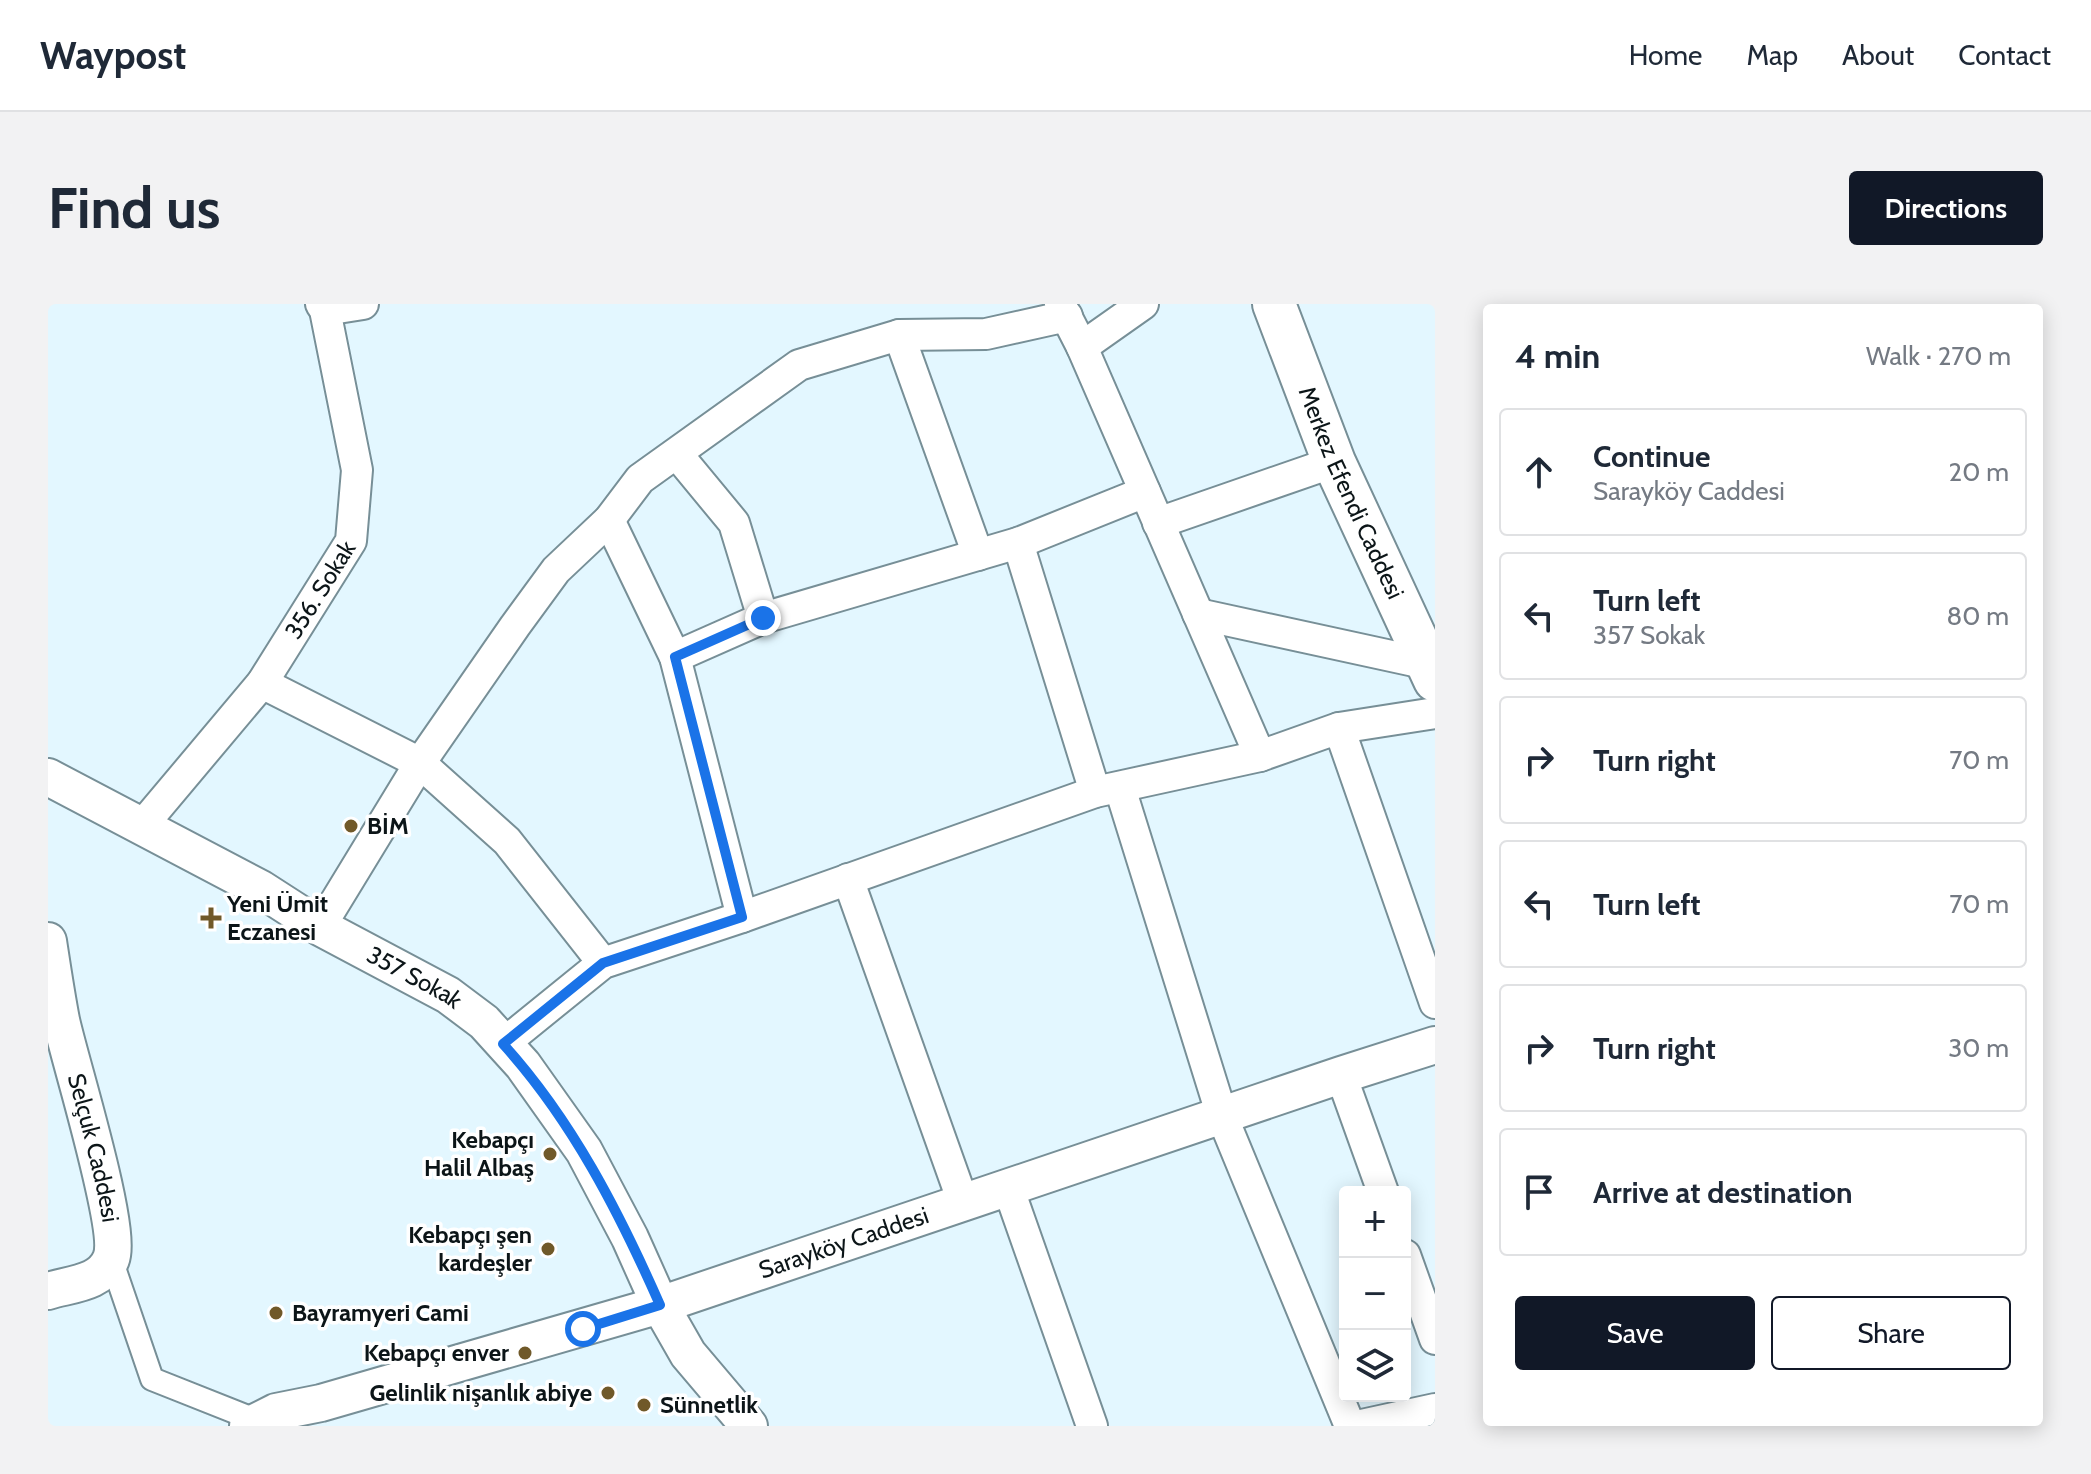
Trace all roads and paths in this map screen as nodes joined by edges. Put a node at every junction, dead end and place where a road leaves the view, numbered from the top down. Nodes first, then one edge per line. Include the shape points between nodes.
1 (363, 304) edge
2 (1143, 304) edge
3 (1274, 304) edge
4 (323, 307) edge
5 (1064, 310) edge
6 (899, 335) junction
7 (1082, 347) junction
8 (677, 454) junction
9 (1334, 462) junction
10 (1145, 492) junction
11 (609, 520) junction
12 (1158, 523) junction
13 (1018, 543) junction
14 (978, 555) junction
15 (1198, 614) junction
16 (763, 618) junction
17 (675, 657) junction
18 (1431, 672) edge
19 (262, 683) junction
20 (1435, 713) edge
21 (1339, 728) junction
22 (1260, 756) junction
23 (420, 763) junction
24 (48, 777) edge
25 (1107, 790) junction
26 (141, 827) junction
27 (848, 879) junction
28 (742, 917) junction
29 (320, 927) junction
30 (48, 941) edge
31 (603, 963) junction
32 (1435, 1003) edge
33 (503, 1044) junction
34 (1435, 1045) edge
35 (1341, 1075) junction
36 (1222, 1116) junction
37 (1381, 1186) edge
38 (1008, 1187) junction
39 (963, 1202) junction
40 (1406, 1258) edge
41 (111, 1259) junction
42 (48, 1291) edge
43 (660, 1305) junction
44 (1435, 1339) edge
45 (1435, 1409) edge
46 (253, 1423) edge
47 (749, 1426) edge
48 (1092, 1426) edge
49 (1350, 1426) edge
50 (1357, 1426) edge

1 - 4 street
2 - 7 street
3 - 9 main road, Merkez Efendi Caddesi
4 - 19 street, 356. Sokak via 357,470 351,541
5 - 6 street via 986,334
5 - 7 street
6 - 8 street via 799,365
6 - 14 street
7 - 10 street
8 - 11 street via 640,479
8 - 16 street via 734,523
9 - 12 street
9 - 18 main road, Merkez Efendi Caddesi
10 - 12 street
10 - 13 street
11 - 17 street
11 - 23 street via 556,570
12 - 15 street
13 - 14 street
13 - 25 street
14 - 16 street
15 - 18 street
15 - 22 street
16 - 17 street
17 - 28 street
19 - 23 street
19 - 26 street, 356. Sokak
20 - 21 street
21 - 22 street
21 - 32 street
22 - 25 street
23 - 29 street
23 - 31 street via 507,841
24 - 26 street, 357 Sokak
25 - 27 street
25 - 36 street
26 - 29 street, 357 Sokak via 261,889
27 - 28 street
27 - 39 street
28 - 31 street
29 - 33 street, 357 Sokak via 448,995
30 - 41 street, Selçuk Caddesi via 61,1020 114,1235
31 - 33 street
33 - 43 street, 357 Sokak via 584,1151
34 - 35 street, Sarayköy Caddesi
35 - 36 street, Sarayköy Caddesi
35 - 37 street
36 - 38 street, Sarayköy Caddesi
36 - 49 street
38 - 39 street, Sarayköy Caddesi
38 - 48 street
39 - 43 street, Sarayköy Caddesi
40 - 44 street
41 - 42 street via 91,1280
41 - 46 street via 152,1379
43 - 46 street, Sarayköy Caddesi via 276,1412
43 - 47 street, 357 Sokak via 688,1354
45 - 50 street

